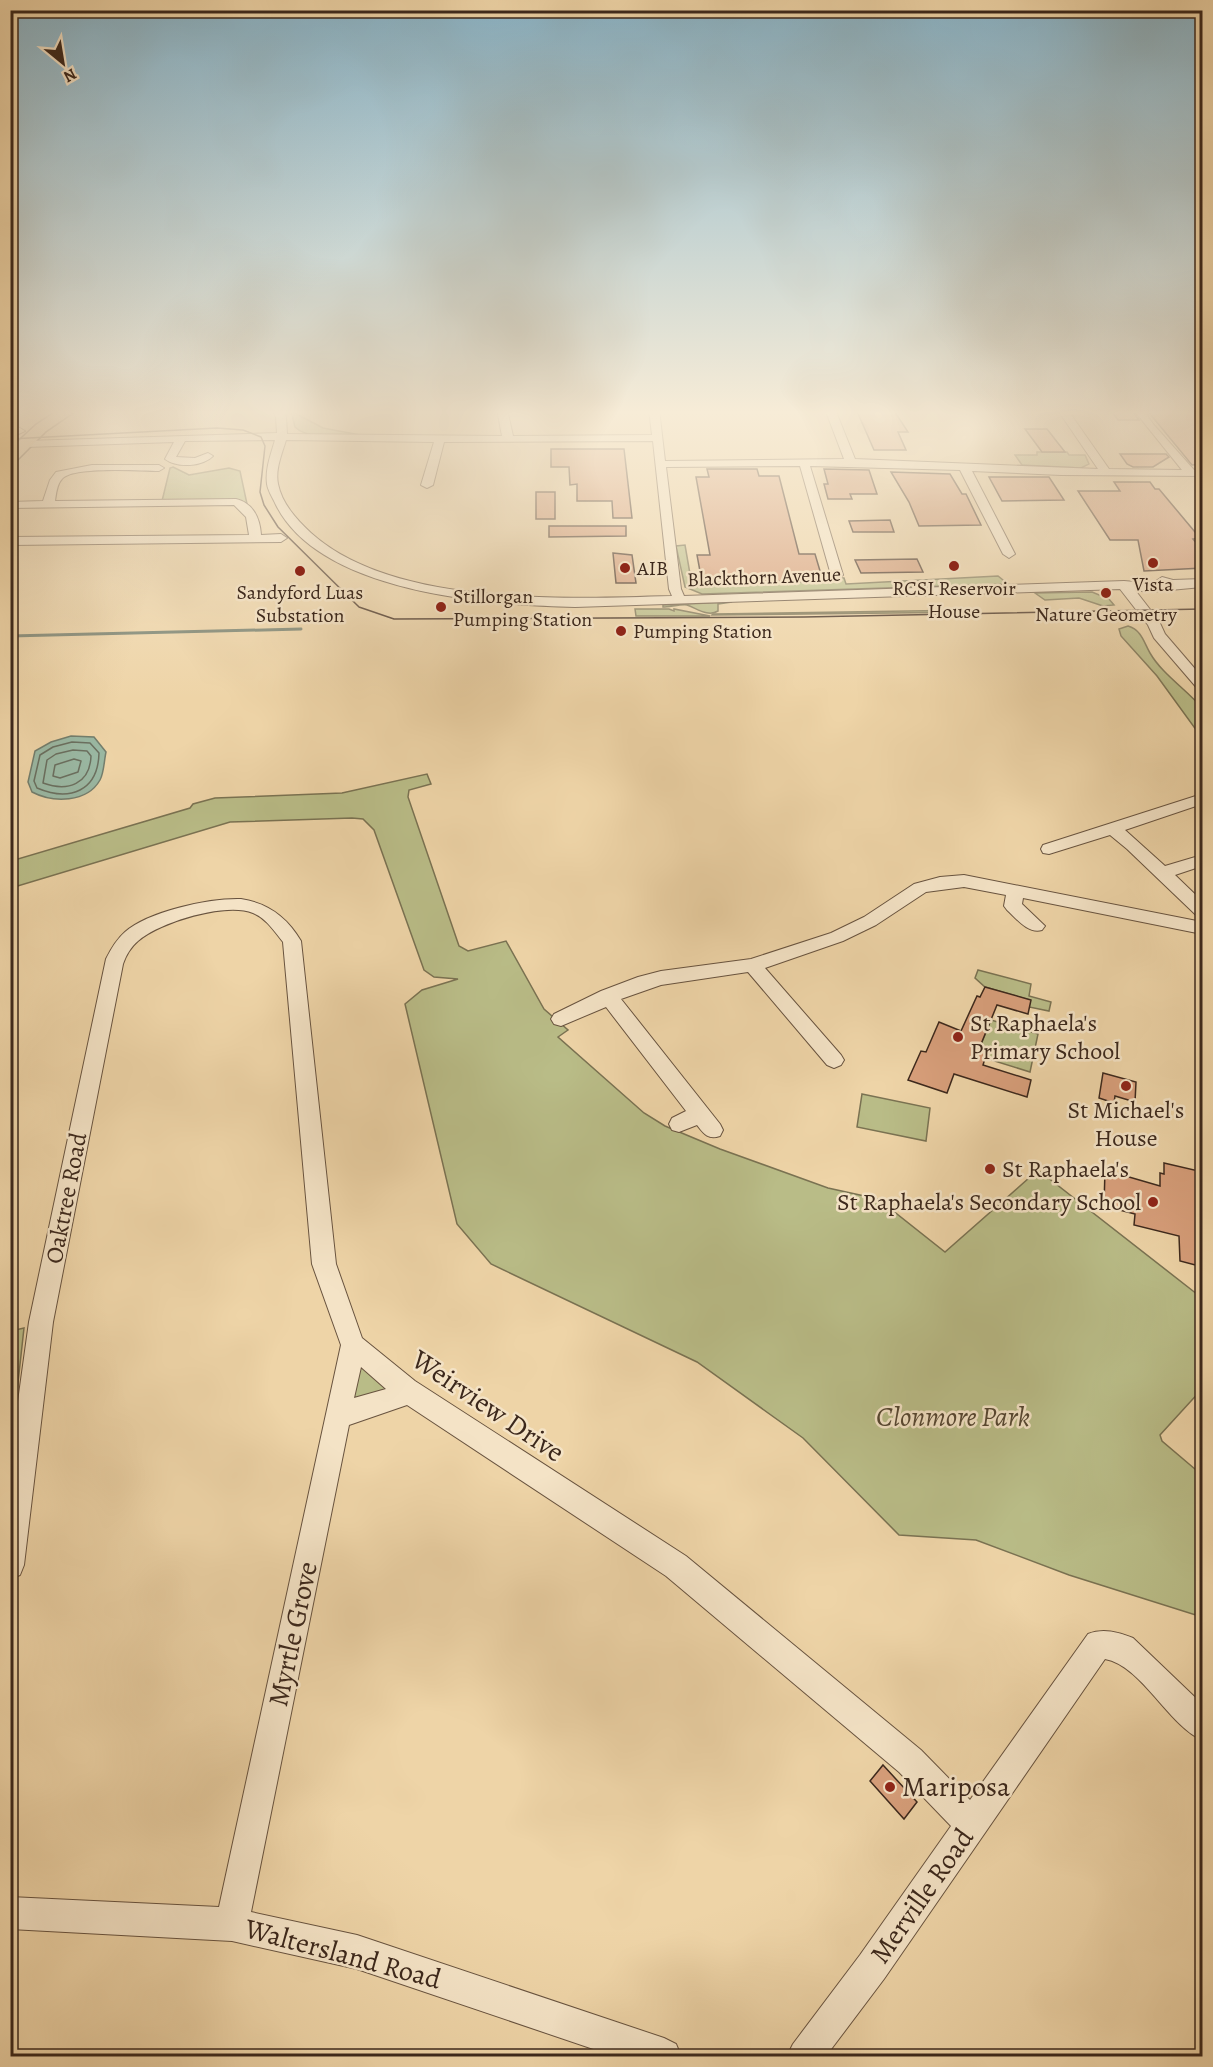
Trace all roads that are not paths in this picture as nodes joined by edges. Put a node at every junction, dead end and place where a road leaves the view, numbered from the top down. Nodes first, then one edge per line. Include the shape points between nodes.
1 (243, 505) edge
2 (281, 505) edge
3 (666, 505) edge
4 (817, 505) edge
5 (983, 505) edge
6 (255, 538) junction
7 (281, 538) dead end
8 (10, 541) edge
9 (1008, 555) dead end
10 (837, 575) dead end
11 (1203, 584) edge
12 (1118, 585) junction
13 (680, 600) junction
14 (1203, 684) edge
15 (1203, 799) edge
16 (1112, 829) junction
17 (1049, 849) dead end
18 (1203, 860) edge
19 (1163, 873) junction
20 (1015, 892) junction
21 (223, 906) joint
22 (1203, 910) edge
23 (1036, 926) dead end
24 (1203, 928) edge
25 (752, 965) junction
26 (608, 996) junction
27 (562, 1019) dead end
28 (834, 1060) dead end
29 (679, 1124) dead end
30 (353, 1345) junction
31 (406, 1390) junction
32 (340, 1415) junction
33 (10, 1565) edge
34 (1203, 1725) edge
35 (972, 1825) junction
36 (11, 1913) edge
37 (232, 1923) junction
38 (664, 2056) edge
39 (805, 2056) edge

1 - 6 street via 257,528
2 - 13 street, Blackthorn Avenue via 298,530 331,554 382,576 459,595 520,602
3 - 13 street via 675,589
4 - 10 street
5 - 9 street
6 - 7 street
6 - 8 street
11 - 12 street, Blackthorn Avenue via 1155,588
12 - 13 street, Blackthorn Avenue
12 - 14 street via 1148,628
15 - 16 street
16 - 17 street
16 - 19 street
18 - 19 street
19 - 22 street
20 - 23 street via 1013,906
20 - 24 street
20 - 25 street via 964,881 920,888 837,937
21 - 30 street, Weirview Drive via 256,907 275,920 292,940 324,1264
21 - 33 street, Oaktree Road via 175,915 133,935 118,951 112,968 41,1322
25 - 26 street via 661,978
25 - 28 street
26 - 27 street
26 - 29 street via 706,1122
30 - 31 street, Weirview Drive
30 - 32 street, Myrtle Grove
31 - 32 street via 398,1397
31 - 35 street, Weirview Drive via 676,1566 910,1761
32 - 37 street, Myrtle Grove
34 - 35 street, Merville Road via 1123,1648 1098,1644
35 - 39 street, Merville Road
36 - 37 street, Waltersland Road
37 - 38 street, Waltersland Road via 357,1952

